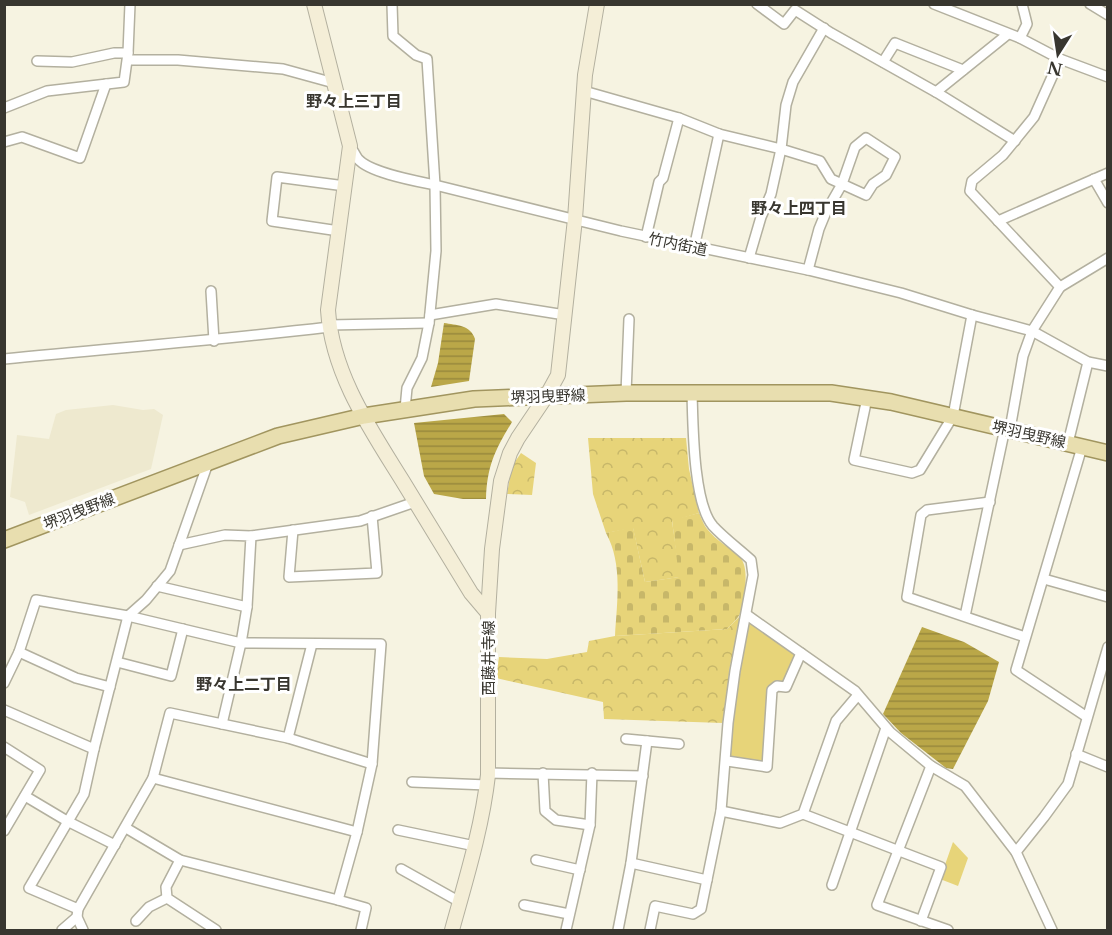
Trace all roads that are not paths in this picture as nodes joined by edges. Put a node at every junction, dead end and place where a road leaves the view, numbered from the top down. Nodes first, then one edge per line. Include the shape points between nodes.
1 (129, 4) edge
2 (314, 4) edge
3 (392, 4) edge
4 (597, 4) edge
5 (757, 4) edge
6 (934, 4) edge
7 (1022, 4) edge
8 (1090, 4) edge
9 (1107, 15) edge
10 (824, 28) junction
11 (1008, 34) junction
12 (1020, 38) junction
13 (128, 57) junction
14 (1060, 59) junction
15 (37, 61) dead end
16 (883, 62) junction
17 (963, 70) junction
18 (1107, 77) edge
19 (334, 83) junction
20 (106, 84) junction
21 (584, 91) junction
22 (936, 92) junction
23 (4, 108) edge
24 (679, 118) junction
25 (719, 134) junction
26 (1015, 141) junction
27 (4, 142) edge
28 (350, 146) junction
29 (781, 149) junction
30 (1107, 173) edge
31 (1094, 179) junction
32 (842, 184) junction
33 (435, 185) junction
34 (345, 186) junction
35 (1107, 203) edge
36 (575, 219) junction
37 (998, 221) junction
38 (339, 231) junction
39 (646, 237) junction
40 (694, 248) junction
41 (749, 258) junction
42 (1107, 258) edge
43 (808, 270) junction
44 (1060, 287) junction
45 (211, 291) dead end
46 (565, 315) junction
47 (972, 315) junction
48 (430, 319) junction
49 (629, 319) dead end
50 (329, 326) junction
51 (1032, 331) junction
52 (213, 341) junction
53 (4, 359) edge
54 (1088, 362) junction
55 (1107, 366) edge
56 (626, 393) junction
57 (692, 393) junction
58 (547, 395) junction
59 (867, 398) junction
60 (405, 409) junction
61 (364, 416) junction
62 (953, 416) junction
63 (1007, 429) junction
64 (1075, 445) junction
65 (1107, 453) edge
66 (208, 463) junction
67 (415, 502) junction
68 (990, 502) junction
69 (372, 516) junction
70 (293, 530) junction
71 (251, 536) junction
72 (4, 540) edge
73 (179, 545) junction
74 (1044, 579) junction
75 (157, 586) junction
76 (1107, 597) edge
77 (247, 607) junction
78 (488, 613) junction
79 (747, 615) junction
80 (128, 616) junction
81 (965, 616) junction
82 (183, 629) junction
83 (1025, 637) junction
84 (241, 643) junction
85 (312, 644) junction
86 (1107, 647) edge
87 (19, 652) junction
88 (801, 653) junction
89 (117, 662) junction
90 (4, 683) edge
91 (110, 687) junction
92 (858, 695) junction
93 (4, 710) edge
94 (1087, 717) junction
95 (222, 724) junction
96 (886, 728) junction
97 (288, 738) junction
98 (626, 740) dead end
99 (647, 741) junction
100 (679, 744) dead end
101 (4, 747) edge
102 (94, 749) junction
103 (1076, 754) junction
104 (727, 761) junction
105 (372, 764) junction
106 (931, 766) junction
107 (1107, 767) edge
108 (543, 773) junction
109 (592, 773) junction
110 (643, 776) junction
111 (153, 778) junction
112 (488, 779) junction
113 (412, 782) dead end
114 (25, 796) junction
115 (721, 811) junction
116 (802, 814) junction
117 (67, 821) junction
118 (590, 825) junction
119 (126, 828) junction
120 (398, 830) dead end
121 (4, 831) edge
122 (357, 832) junction
123 (849, 832) junction
124 (115, 845) junction
125 (475, 846) junction
126 (898, 851) junction
127 (1016, 852) junction
128 (180, 860) junction
129 (536, 860) dead end
130 (631, 863) junction
131 (401, 869) dead end
132 (580, 870) junction
133 (707, 880) junction
134 (831, 885) dead end
135 (167, 898) junction
136 (338, 900) junction
137 (460, 902) junction
138 (524, 905) dead end
139 (78, 913) junction
140 (570, 914) junction
141 (136, 921) dead end
142 (921, 921) junction
143 (62, 930) edge
144 (83, 930) edge
145 (216, 930) edge
146 (361, 930) edge
147 (452, 930) edge
148 (566, 930) edge
149 (618, 930) edge
150 (650, 930) edge
151 (948, 930) edge
152 (1052, 930) edge

1 - 13 street
2 - 19 street
3 - 33 street via 393,36 427,59
4 - 21 street, 西藤井寺線
5 - 10 street via 784,24 795,10
6 - 11 street
7 - 12 street via 1026,24
8 - 9 street
10 - 16 street
10 - 29 street via 793,82
11 - 12 street
11 - 17 street
12 - 14 street
13 - 15 street via 114,53 72,62
13 - 19 street via 283,69
13 - 20 street via 124,82
14 - 18 street
14 - 26 street via 1034,117
16 - 17 street via 895,43
16 - 22 street
17 - 22 street
19 - 28 street
20 - 23 street via 47,91
20 - 27 street via 80,158 22,137
21 - 24 street
21 - 36 street, 西藤井寺線
22 - 26 street
24 - 25 street
24 - 39 street
25 - 29 street
25 - 40 street
26 - 37 street via 972,182 969,191
28 - 33 street, 竹内街道 via 359,160 380,171
28 - 34 street
29 - 32 street via 820,161 831,179
29 - 41 street via 771,194
30 - 31 street
31 - 35 street
31 - 37 street
32 - 32 street via 866,195 886,175 895,157 866,138 855,147
32 - 43 street via 819,229
33 - 36 street, 竹内街道
33 - 48 street via 436,251
34 - 38 street
34 - 38 street via 277,177 272,221
36 - 39 street, 竹内街道
36 - 46 street, 西藤井寺線
37 - 44 street
38 - 50 street
39 - 40 street, 竹内街道
40 - 41 street, 竹内街道
41 - 43 street, 竹内街道
42 - 44 street
43 - 47 street, 竹内街道
44 - 51 street
45 - 52 street
46 - 48 street via 496,304
46 - 58 street, 西藤井寺線 via 558,375
47 - 51 street, 竹内街道
47 - 62 street
48 - 50 street
48 - 60 street via 422,358 407,388
49 - 56 street
50 - 52 street
50 - 61 street via 337,358
51 - 54 street, 竹内街道
51 - 63 street
52 - 53 street
54 - 55 street, 竹内街道
54 - 64 street
56 - 57 main road, 堺羽曳野線
56 - 58 main road, 堺羽曳野線
57 - 59 main road, 堺羽曳野線 via 831,393
57 - 79 street via 695,466 706,513 712,525 751,560 753,575
58 - 60 main road, 堺羽曳野線 via 474,399
58 - 78 street, 西藤井寺線 via 504,467
59 - 62 main road, 堺羽曳野線
59 - 62 street via 854,460 912,473 920,470
60 - 61 main road, 堺羽曳野線
61 - 66 main road, 堺羽曳野線 via 278,436
61 - 67 street
62 - 63 main road, 堺羽曳野線
63 - 64 main road, 堺羽曳野線
63 - 68 street
64 - 65 main road, 堺羽曳野線
64 - 74 street
66 - 72 main road, 堺羽曳野線
66 - 73 street
67 - 69 street
67 - 78 street via 471,593
68 - 81 street
68 - 81 street via 927,510 921,515 907,597
69 - 70 street
69 - 70 street via 377,573 289,577
70 - 71 street
71 - 73 street via 225,535
71 - 77 street
73 - 75 street via 170,570
74 - 76 street
74 - 83 street
75 - 77 street
75 - 80 street
77 - 84 street
78 - 112 street, 西藤井寺線
79 - 88 street
79 - 104 street via 731,702
80 - 82 street
80 - 87 street via 36,600
80 - 89 street
81 - 83 street
82 - 84 street
82 - 89 street via 171,676
83 - 94 street via 1016,670
84 - 85 street
84 - 95 street
85 - 97 street
85 - 105 street via 381,644
86 - 94 street
87 - 90 street
87 - 91 street via 76,678
88 - 92 street
88 - 104 street via 786,687 772,690 767,767
89 - 91 street
91 - 102 street
92 - 96 street
92 - 116 street via 836,721
93 - 102 street
94 - 103 street
95 - 97 street
95 - 111 street via 170,713
96 - 106 street
96 - 123 street
97 - 105 street
98 - 99 street
99 - 100 street
99 - 110 street
101 - 114 street via 40,770
102 - 117 street via 84,794
103 - 107 street
103 - 127 street via 1068,784
104 - 115 street
105 - 122 street
106 - 126 street
106 - 127 street via 965,786
108 - 109 street
108 - 112 street
108 - 118 street via 545,810 556,820
109 - 110 street
109 - 118 street
110 - 130 street
111 - 119 street
111 - 122 street
112 - 113 street
112 - 125 street, 西藤井寺線
114 - 117 street
114 - 121 street
115 - 116 street via 780,823
115 - 133 street
116 - 123 street
117 - 124 street
117 - 139 street via 29,888
118 - 132 street
119 - 124 street
119 - 128 street
120 - 125 street
122 - 136 street
123 - 126 street
123 - 134 street
124 - 139 street
125 - 137 street, 西藤井寺線
126 - 142 street via 941,867
126 - 142 street via 877,905
127 - 152 street
128 - 135 street via 166,887
128 - 136 street
129 - 132 street
130 - 133 street
130 - 149 street
131 - 137 street
132 - 140 street
133 - 150 street via 701,909 693,914 655,906
135 - 141 street
135 - 145 street
136 - 146 street via 366,908
137 - 147 street, 西藤井寺線
138 - 140 street
139 - 143 street
139 - 144 street
140 - 148 street
142 - 151 street

